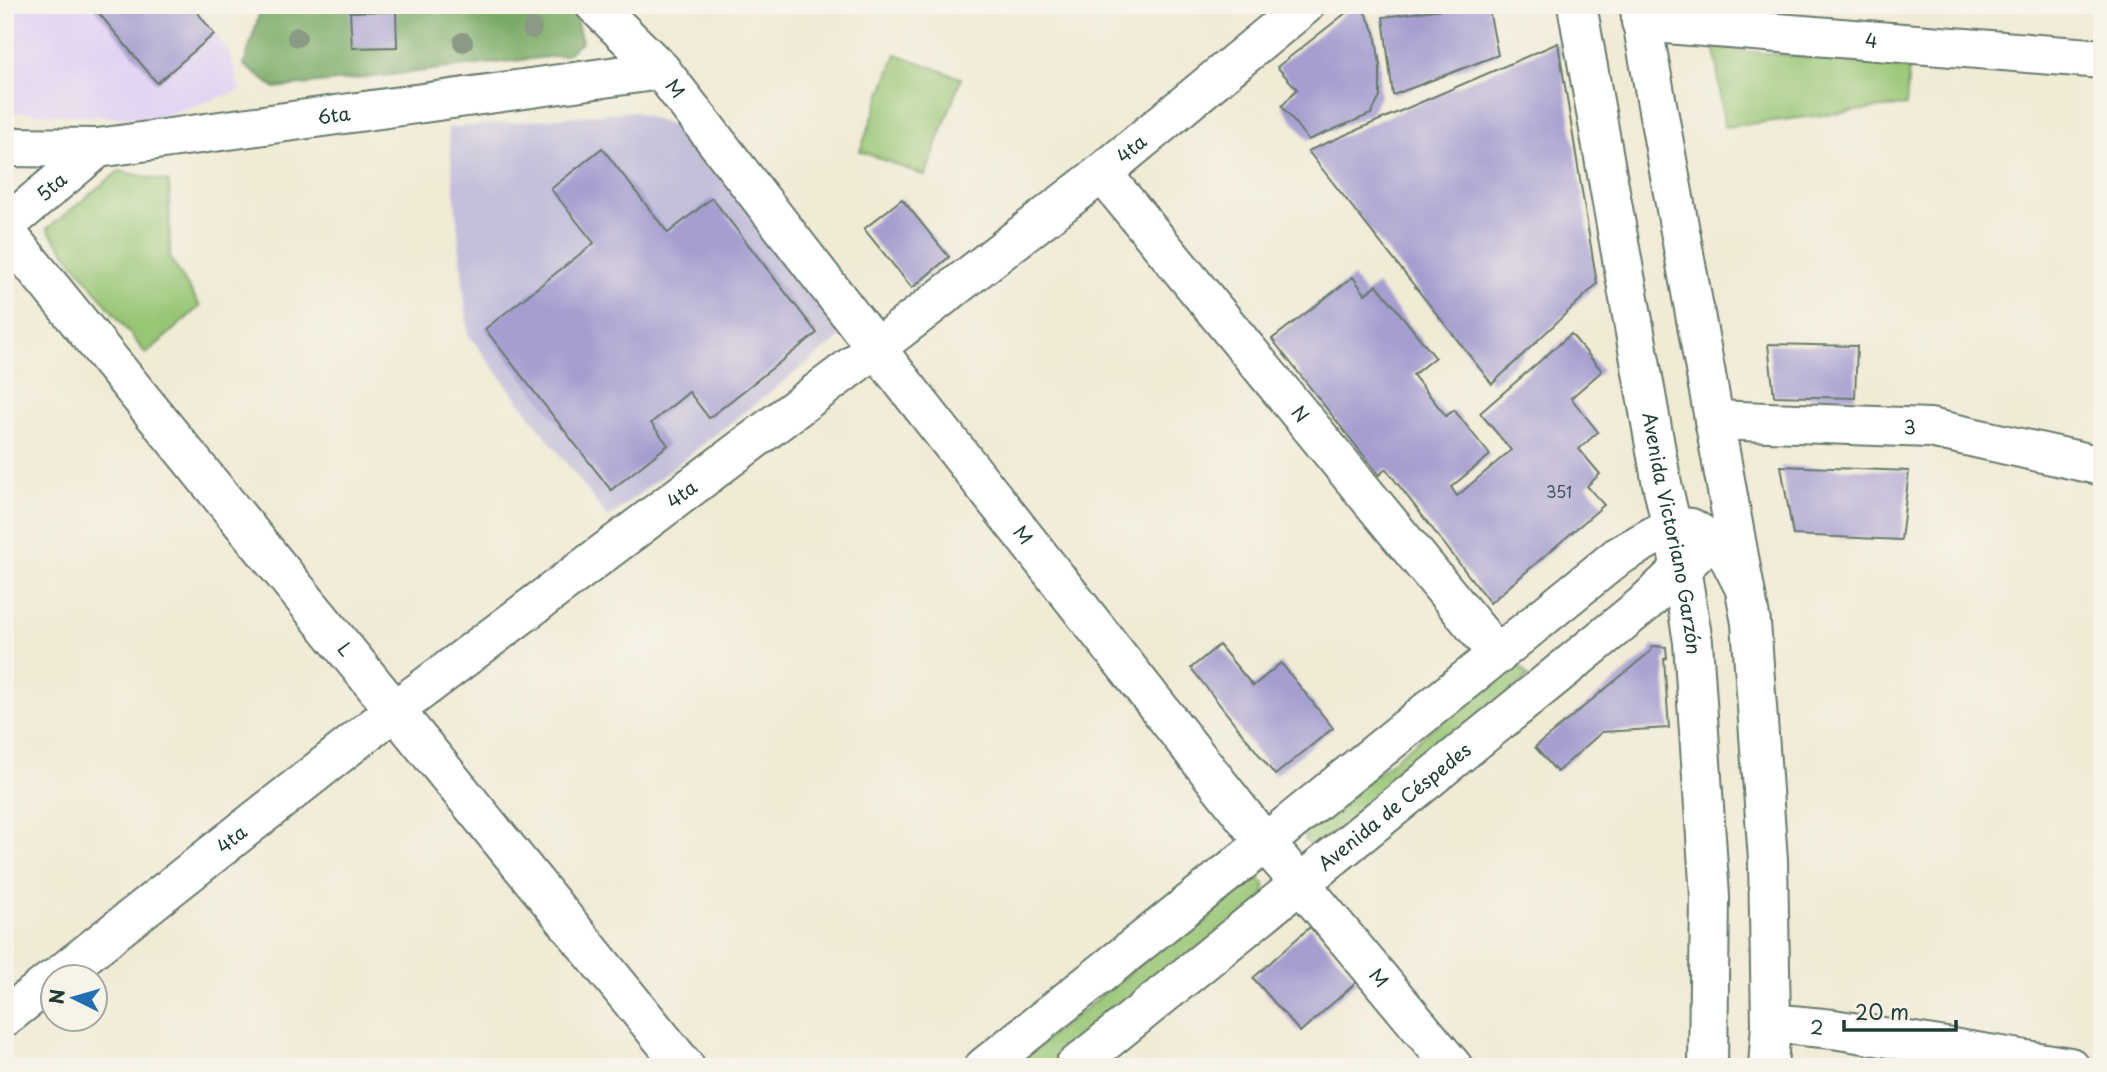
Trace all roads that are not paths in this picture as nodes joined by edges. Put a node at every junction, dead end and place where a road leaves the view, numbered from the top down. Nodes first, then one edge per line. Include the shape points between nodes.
1 (595, 5) edge
2 (1305, 5) edge
3 (1577, 5) edge
4 (1640, 14) edge
5 (2102, 59) edge
6 (661, 70) junction
7 (5, 147) edge
8 (98, 148) junction
9 (1102, 173) junction
10 (5, 229) edge
11 (876, 348) junction
12 (1714, 420) junction
13 (2102, 466) edge
14 (1723, 470) junction
15 (1661, 479) junction
16 (1689, 531) junction
17 (1617, 557) junction
18 (1681, 568) junction
19 (1748, 596) junction
20 (1498, 655) junction
21 (395, 710) junction
22 (1265, 843) junction
23 (1301, 884) junction
24 (73, 964) edge
25 (38, 991) edge
26 (5, 1017) edge
27 (1771, 1023) junction
28 (685, 1067) edge
29 (984, 1067) edge
30 (1074, 1067) edge
31 (1453, 1067) edge
32 (1708, 1067) edge
33 (1768, 1067) edge
34 (2070, 1067) edge

1 - 6 street, M
2 - 9 street, 4ta
3 - 15 street, Avenida Victoriano Garzón
4 - 5 street, 4
4 - 12 street
6 - 8 street, 6ta
6 - 11 street, M
7 - 8 street, 6ta
8 - 10 street, 5ta
9 - 11 street, 4ta
9 - 20 street, N
10 - 21 street, L
11 - 21 street, 4ta
11 - 22 street, M
12 - 13 street, 3 via 1930,428
12 - 14 street
14 - 16 street via 1719,506
14 - 19 street
15 - 16 street, Avenida Victoriano Garzón
15 - 17 street
16 - 17 street
16 - 18 street, Avenida Victoriano Garzón
16 - 19 street via 1724,548
17 - 20 street
18 - 23 street, Avenida de Céspedes via 1643,606
18 - 32 street, Avenida Victoriano Garzón via 1693,642 1710,897
19 - 27 street via 1768,860
20 - 22 street
21 - 24 street, 4ta
21 - 28 street, L
22 - 23 street, M
22 - 29 street
23 - 30 street, Avenida de Céspedes
23 - 31 street, M
25 - 26 street, 4ta
27 - 33 street
27 - 34 street, 2

